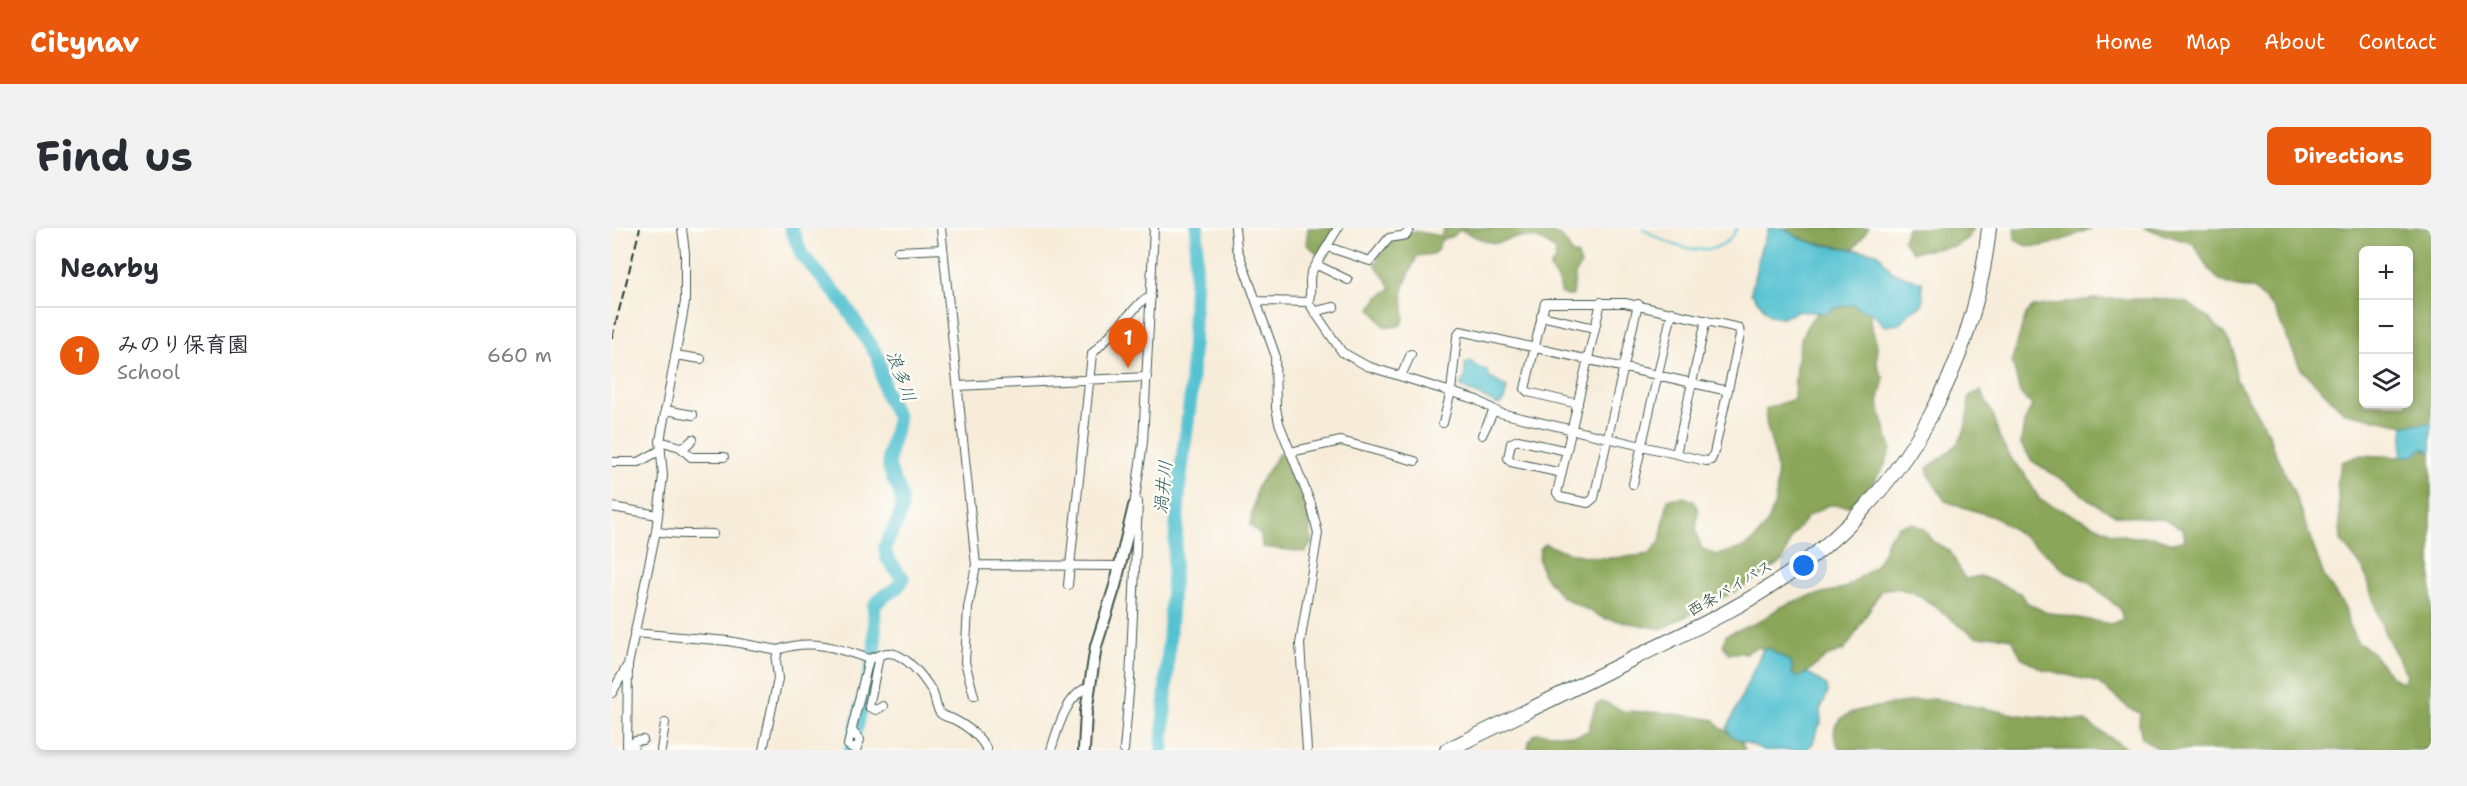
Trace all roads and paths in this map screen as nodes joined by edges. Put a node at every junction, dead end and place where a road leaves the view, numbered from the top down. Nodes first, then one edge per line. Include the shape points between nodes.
1 (682, 228) edge
2 (942, 228) edge
3 (1154, 228) edge
4 (1235, 228) edge
5 (1338, 228) edge
6 (1410, 228) edge
7 (1989, 228) edge
8 (1328, 247) junction
9 (943, 249) junction
10 (898, 251) dead end
11 (1317, 265) junction
12 (1348, 280) dead end
13 (1151, 297) junction
14 (1257, 302) junction
15 (1308, 302) junction
16 (1601, 302) junction
17 (1638, 304) junction
18 (1334, 307) dead end
19 (1316, 311) junction
20 (1672, 312) junction
21 (1541, 316) junction
22 (1706, 320) junction
23 (1595, 327) junction
24 (1534, 347) junction
25 (1411, 354) dead end
26 (675, 355) junction
27 (701, 359) dead end
28 (1588, 360) junction
29 (1624, 368) junction
30 (1658, 375) junction
31 (1401, 376) junction
32 (1147, 377) junction
33 (1089, 379) junction
34 (1692, 383) junction
35 (958, 386) junction
36 (1728, 391) junction
37 (1450, 392) junction
38 (1578, 404) junction
39 (665, 410) junction
40 (1494, 410) junction
41 (693, 415) dead end
42 (1443, 423) dead end
43 (1572, 430) junction
44 (1482, 435) dead end
45 (1608, 438) junction
46 (693, 439) dead end
47 (660, 441) junction
48 (1641, 446) junction
49 (680, 447) junction
50 (659, 451) junction
51 (1567, 451) junction
52 (1290, 452) junction
53 (1676, 454) junction
54 (724, 457) dead end
55 (1415, 461) dead end
56 (612, 462) edge
57 (1562, 473) junction
58 (1633, 484) dead end
59 (1138, 489) junction
60 (1134, 506) joint
61 (612, 507) edge
62 (658, 514) junction
63 (656, 531) junction
64 (713, 534) dead end
65 (976, 565) junction
66 (1070, 566) junction
67 (1120, 566) junction
68 (1068, 585) dead end
69 (634, 633) junction
70 (778, 650) junction
71 (874, 658) junction
72 (628, 665) junction
73 (1090, 686) junction
74 (612, 693) edge
75 (974, 696) dead end
76 (883, 706) dead end
77 (665, 723) dead end
78 (643, 740) dead end
79 (854, 749) edge
80 (627, 750) edge
81 (633, 750) edge
82 (662, 750) edge
83 (763, 750) edge
84 (987, 750) edge
85 (1051, 750) edge
86 (1084, 750) edge
87 (1124, 750) edge
88 (1307, 750) edge
89 (1447, 750) edge

1 - 26 street via 686,293
2 - 9 street
3 - 13 street
4 - 14 street
5 - 8 street
6 - 8 street via 1406,235 1385,241 1370,261
7 - 89 highway, 西条バイパス via 1974,313 1942,395 1896,471 1855,518 1801,565 1752,598
8 - 11 street
9 - 10 street
9 - 35 street
11 - 12 street
11 - 15 street via 1309,279 1312,293
13 - 32 street
13 - 33 street via 1142,301 1092,354
14 - 15 street
14 - 52 street via 1275,354 1277,415
15 - 19 street
16 - 17 street
16 - 21 street via 1548,302
16 - 23 street
17 - 20 street
17 - 29 street
18 - 19 street
19 - 31 street via 1342,352 1367,366
20 - 22 street
20 - 30 street
21 - 23 street
21 - 24 street
22 - 34 street
22 - 36 street via 1736,326 1740,331
23 - 28 street
24 - 28 street
24 - 37 street via 1461,331
24 - 38 street via 1526,391
25 - 31 street
26 - 27 street
26 - 39 street
28 - 29 street
28 - 38 street
29 - 30 street
29 - 45 street
30 - 34 street
30 - 48 street
31 - 37 street
32 - 33 street
32 - 59 street
33 - 35 street
33 - 66 street
34 - 36 street
34 - 53 street
35 - 65 street
36 - 53 street via 1711,460
37 - 40 street
37 - 42 street
38 - 43 street
39 - 41 street
39 - 47 street
40 - 43 street
40 - 44 street
43 - 45 street
43 - 51 street
45 - 48 street
45 - 57 street via 1591,502 1558,496
46 - 49 street
47 - 49 street
47 - 50 street
48 - 53 street
48 - 58 street
49 - 54 street via 691,457
50 - 56 street via 639,462
50 - 62 street via 663,476
51 - 57 street
51 - 57 street via 1518,440 1511,443 1511,462
52 - 55 street via 1341,441
52 - 88 street via 1318,533 1300,644
59 - 60 street
59 - 87 street
60 - 67 street
61 - 62 street
62 - 63 street
63 - 64 street via 672,535
63 - 69 street
65 - 66 street
65 - 75 street via 968,608 965,662
66 - 67 street
66 - 68 street
67 - 73 street via 1096,646
69 - 70 street via 719,640
69 - 72 street
70 - 71 street via 811,643
70 - 83 street via 778,679
71 - 76 street via 868,707 876,710
71 - 79 street via 854,733
71 - 84 street via 891,654 908,662 932,692 942,715 978,736
72 - 74 street
72 - 80 street
73 - 85 street via 1073,698
73 - 86 street
77 - 82 street
78 - 81 street via 635,741

